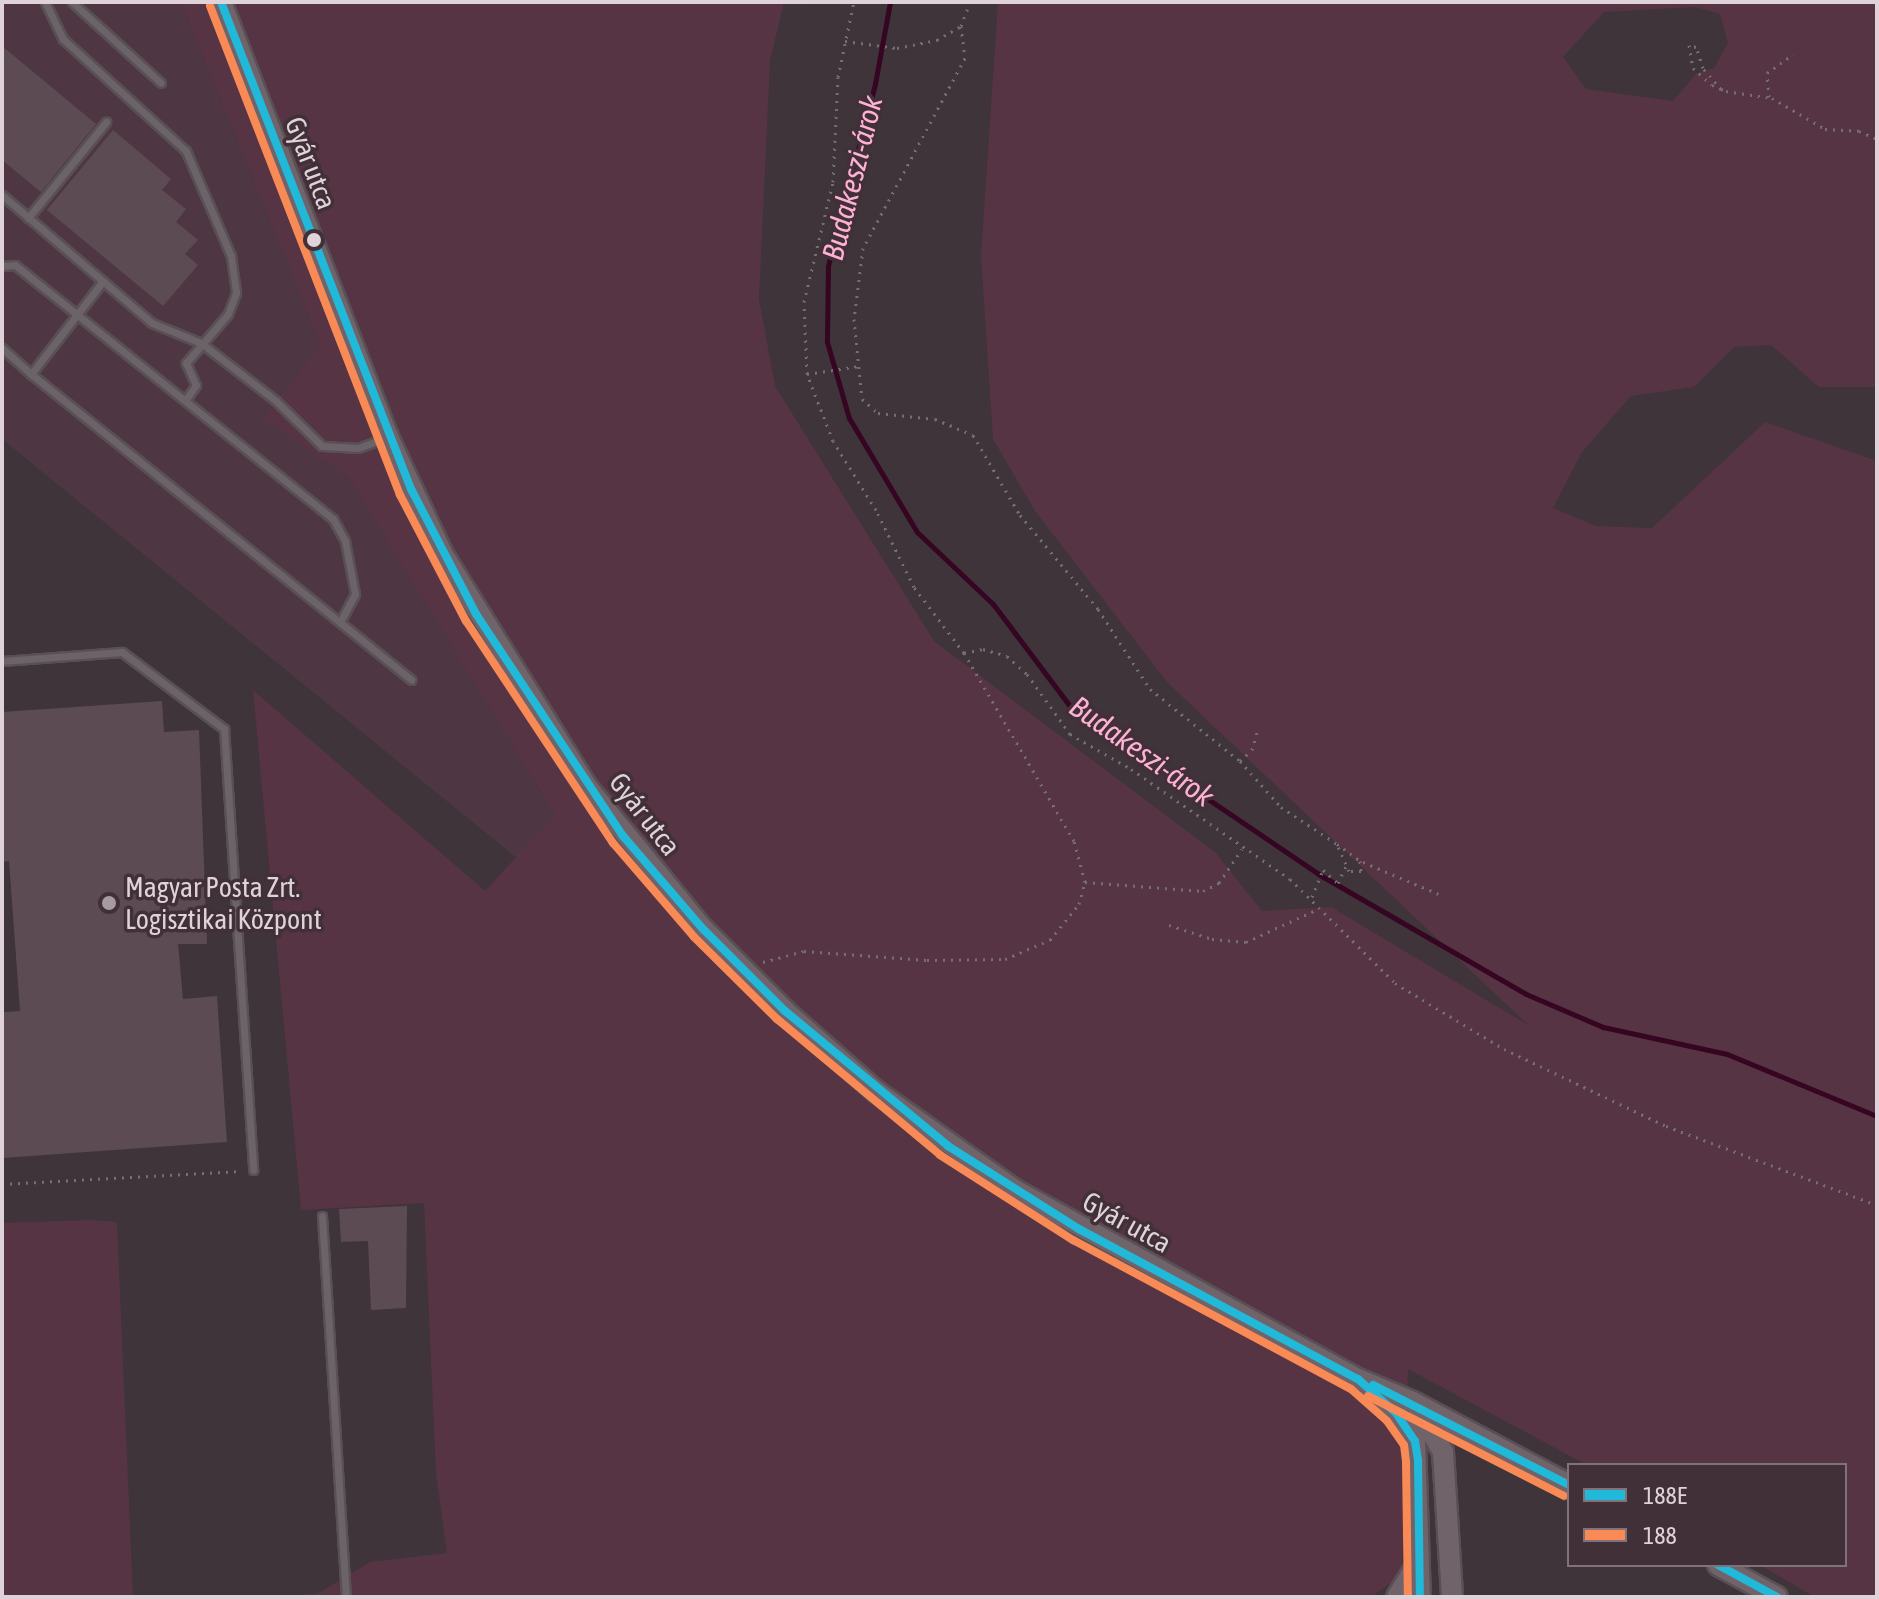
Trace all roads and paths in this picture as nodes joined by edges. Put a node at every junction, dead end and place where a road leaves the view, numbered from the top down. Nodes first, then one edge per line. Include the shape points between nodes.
1 (72, 2) edge
2 (221, 2) edge
3 (854, 2) edge
4 (970, 2) edge
5 (49, 3) edge
6 (961, 26) junction
7 (845, 41) junction
8 (1793, 54) dead end
9 (161, 83) dead end
10 (1721, 89) junction
11 (1769, 97) junction
12 (106, 122) dead end
13 (1877, 139) edge
14 (2, 195) edge
15 (28, 218) junction
16 (2, 266) edge
17 (103, 281) junction
18 (77, 315) junction
19 (201, 343) junction
20 (2, 348) edge
21 (860, 366) junction
22 (31, 374) junction
23 (807, 374) junction
24 (185, 401) junction
25 (388, 437) junction
26 (340, 622) junction
27 (964, 653) junction
28 (2, 661) edge
29 (411, 680) dead end
30 (1257, 733) dead end
31 (1240, 761) junction
32 (1337, 844) junction
33 (1242, 849) junction
34 (1360, 861) junction
35 (1346, 866) junction
36 (1085, 882) junction
37 (1443, 896) dead end
38 (1311, 899) junction
39 (1318, 909) junction
40 (1169, 925) dead end
41 (745, 972) junction
42 (253, 1170) joint
43 (2, 1184) edge
44 (1877, 1205) edge
45 (322, 1216) dead end
46 (1358, 1379) junction
47 (1413, 1402) junction
48 (1567, 1484) edge
49 (1419, 1560) junction
50 (1726, 1570) edge
51 (346, 1597) edge
52 (1397, 1597) edge
53 (1420, 1597) edge
54 (1452, 1597) edge
55 (1737, 1597) edge
56 (1777, 1597) edge

1 - 9 lane
2 - 25 main road, Gyár utca
3 - 7 path
4 - 6 path
5 - 19 lane via 63,39 175,139 198,170 231,256 236,293 228,314
6 - 7 path via 937,40 897,48
6 - 21 path via 965,58 863,248 854,319
7 - 23 path via 833,182 804,302
8 - 11 path via 1767,73
10 - 10 path via 1696,72 1689,45 1695,46 1703,68
10 - 11 path
11 - 13 path via 1820,128 1859,131
12 - 15 lane
14 - 15 lane
15 - 17 lane
16 - 18 lane via 15,265
17 - 18 lane
17 - 19 lane via 152,323
18 - 22 lane
18 - 24 lane
19 - 24 lane via 186,363 196,385
19 - 25 lane via 276,401 322,446 358,448
20 - 22 lane
21 - 23 path
21 - 31 path via 862,399 872,410 935,419 973,435 1025,522 1105,617 1150,689
22 - 26 lane
23 - 27 path via 833,441 876,510 914,587
24 - 26 lane via 333,519 345,541 355,594
25 - 41 main road, Gyár utca via 449,565 540,717 623,836
26 - 29 lane
27 - 33 path via 983,649 1007,656 1027,674 1070,734 1131,769
27 - 36 path via 1074,841
28 - 42 lane via 122,652 224,729
30 - 31 path via 1252,750
31 - 32 path via 1281,807
32 - 34 path
32 - 35 path
33 - 36 path via 1219,883 1203,891
33 - 38 path
34 - 35 path via 1358,873
34 - 37 path
35 - 38 path via 1338,883 1323,870
36 - 41 path via 1079,904 1050,940 1005,959 941,961 804,951 783,953
38 - 39 path
39 - 40 path via 1246,942 1212,939
39 - 44 path via 1395,983 1504,1049 1666,1126
41 - 46 main road, Gyár utca via 877,1092 975,1164 1079,1229
42 - 43 path
45 - 51 lane
46 - 47 main road, Gyár utca
46 - 49 main road, Gyár utca via 1396,1413 1415,1441
47 - 48 main road, Gyár utca
47 - 54 main road via 1433,1426 1443,1452
49 - 52 main road
49 - 53 main road, Gyár utca
50 - 55 main road
50 - 56 main road

